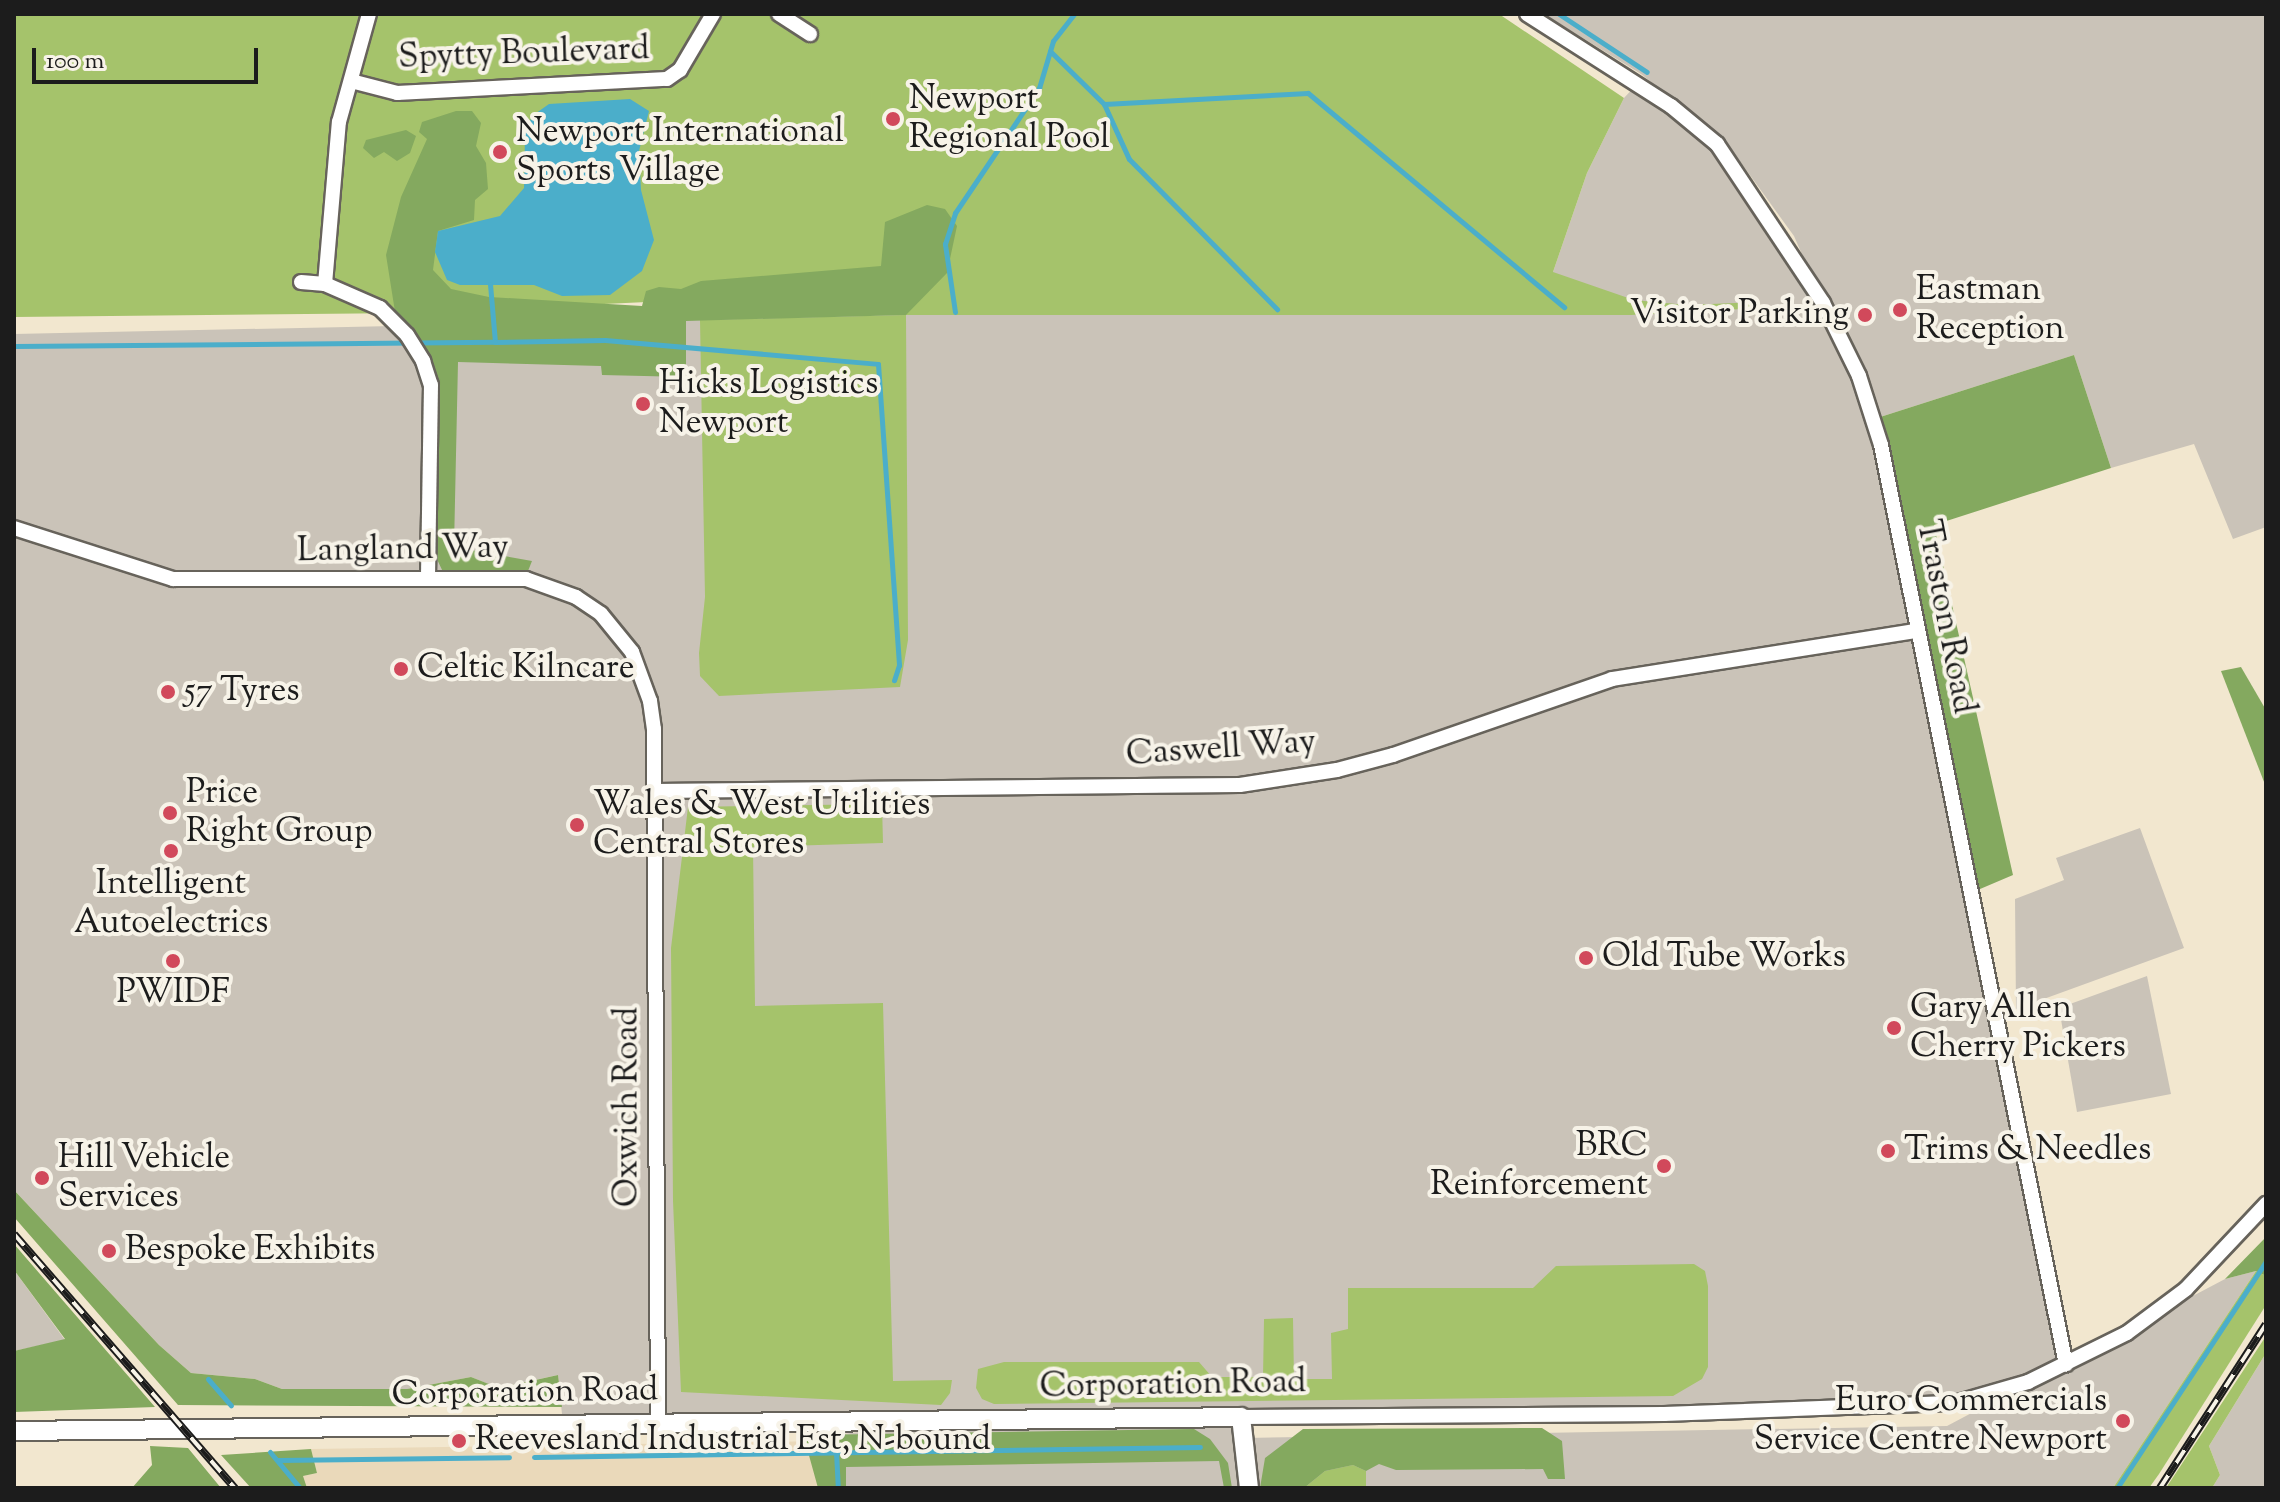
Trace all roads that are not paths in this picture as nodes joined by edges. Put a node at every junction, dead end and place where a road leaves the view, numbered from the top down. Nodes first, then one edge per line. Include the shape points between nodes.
1 (369, 14) edge
2 (713, 14) edge
3 (779, 14) edge
4 (1527, 14) edge
5 (810, 34) dead end
6 (351, 81) junction
7 (301, 282) dead end
8 (325, 284) junction
9 (14, 528) edge
10 (428, 577) junction
11 (1916, 631) junction
12 (655, 791) junction
13 (2266, 1204) edge
14 (2066, 1365) junction
15 (1241, 1417) junction
16 (658, 1423) junction
17 (14, 1431) edge
18 (1249, 1488) edge

1 - 6 street
2 - 6 street, Spytty Boulevard via 680,70 667,79 397,93
3 - 5 street
4 - 11 street, Traston Road via 1706,132 1790,250 1837,329 1869,403
6 - 8 street via 339,122
7 - 8 street
8 - 10 street via 380,308 423,361 431,385
9 - 10 street, Langland Way via 173,579
10 - 12 street, Langland Way via 526,579 576,597 601,614 643,675 653,721
11 - 12 street, Caswell Way via 1612,679 1393,755 1240,785
11 - 14 street, Traston Road
12 - 16 street, Oxwich Road
13 - 14 street, Corporation Road via 2186,1289 2127,1333
14 - 15 street, Corporation Road via 2019,1386 1955,1403 1865,1410
15 - 16 street, Corporation Road
15 - 18 street
16 - 17 street, Corporation Road

